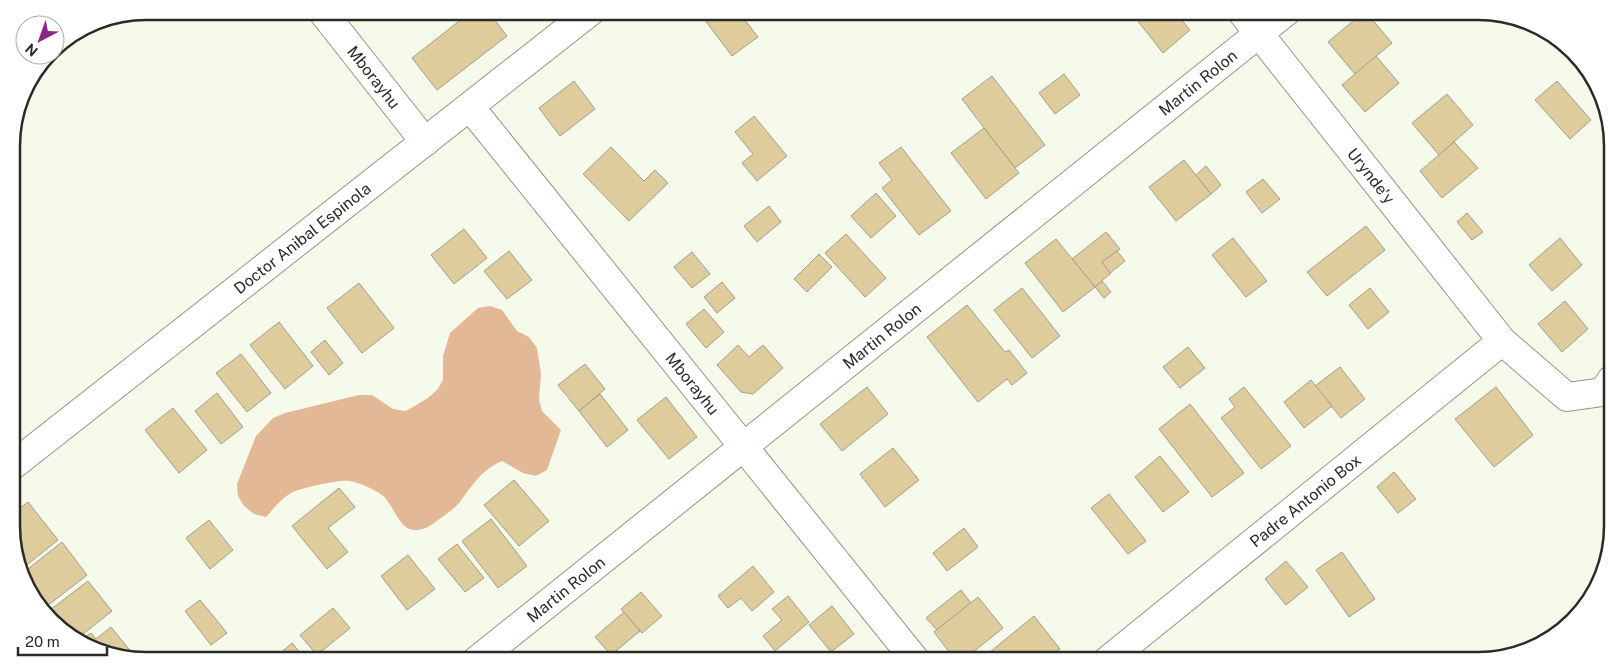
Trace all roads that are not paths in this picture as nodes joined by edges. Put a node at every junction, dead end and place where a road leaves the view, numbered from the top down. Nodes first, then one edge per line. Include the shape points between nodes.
1 (329, 20) edge
2 (580, 20) edge
3 (1248, 20) edge
4 (1276, 20) edge
5 (1259, 35) junction
6 (470, 107) junction
7 (425, 142) junction
8 (1502, 341) junction
9 (1604, 391) edge
10 (744, 446) junction
11 (20, 460) edge
12 (487, 652) edge
13 (909, 652) edge
14 (1117, 652) edge

1 - 7 street, Mborayhu
2 - 6 street, Doctor Anibal Espinola
3 - 5 street, Urynde'y
4 - 5 street, Martin Rolon
5 - 8 street, Urynde'y
5 - 10 street, Martin Rolon
6 - 7 street, Doctor Anibal Espinola
6 - 10 street, Mborayhu
7 - 11 street, Doctor Anibal Espinola
8 - 9 street, Urynde'y via 1567,397
8 - 14 street, Padre Antonio Box
10 - 12 street, Martin Rolon
10 - 13 street, Mborayhu

